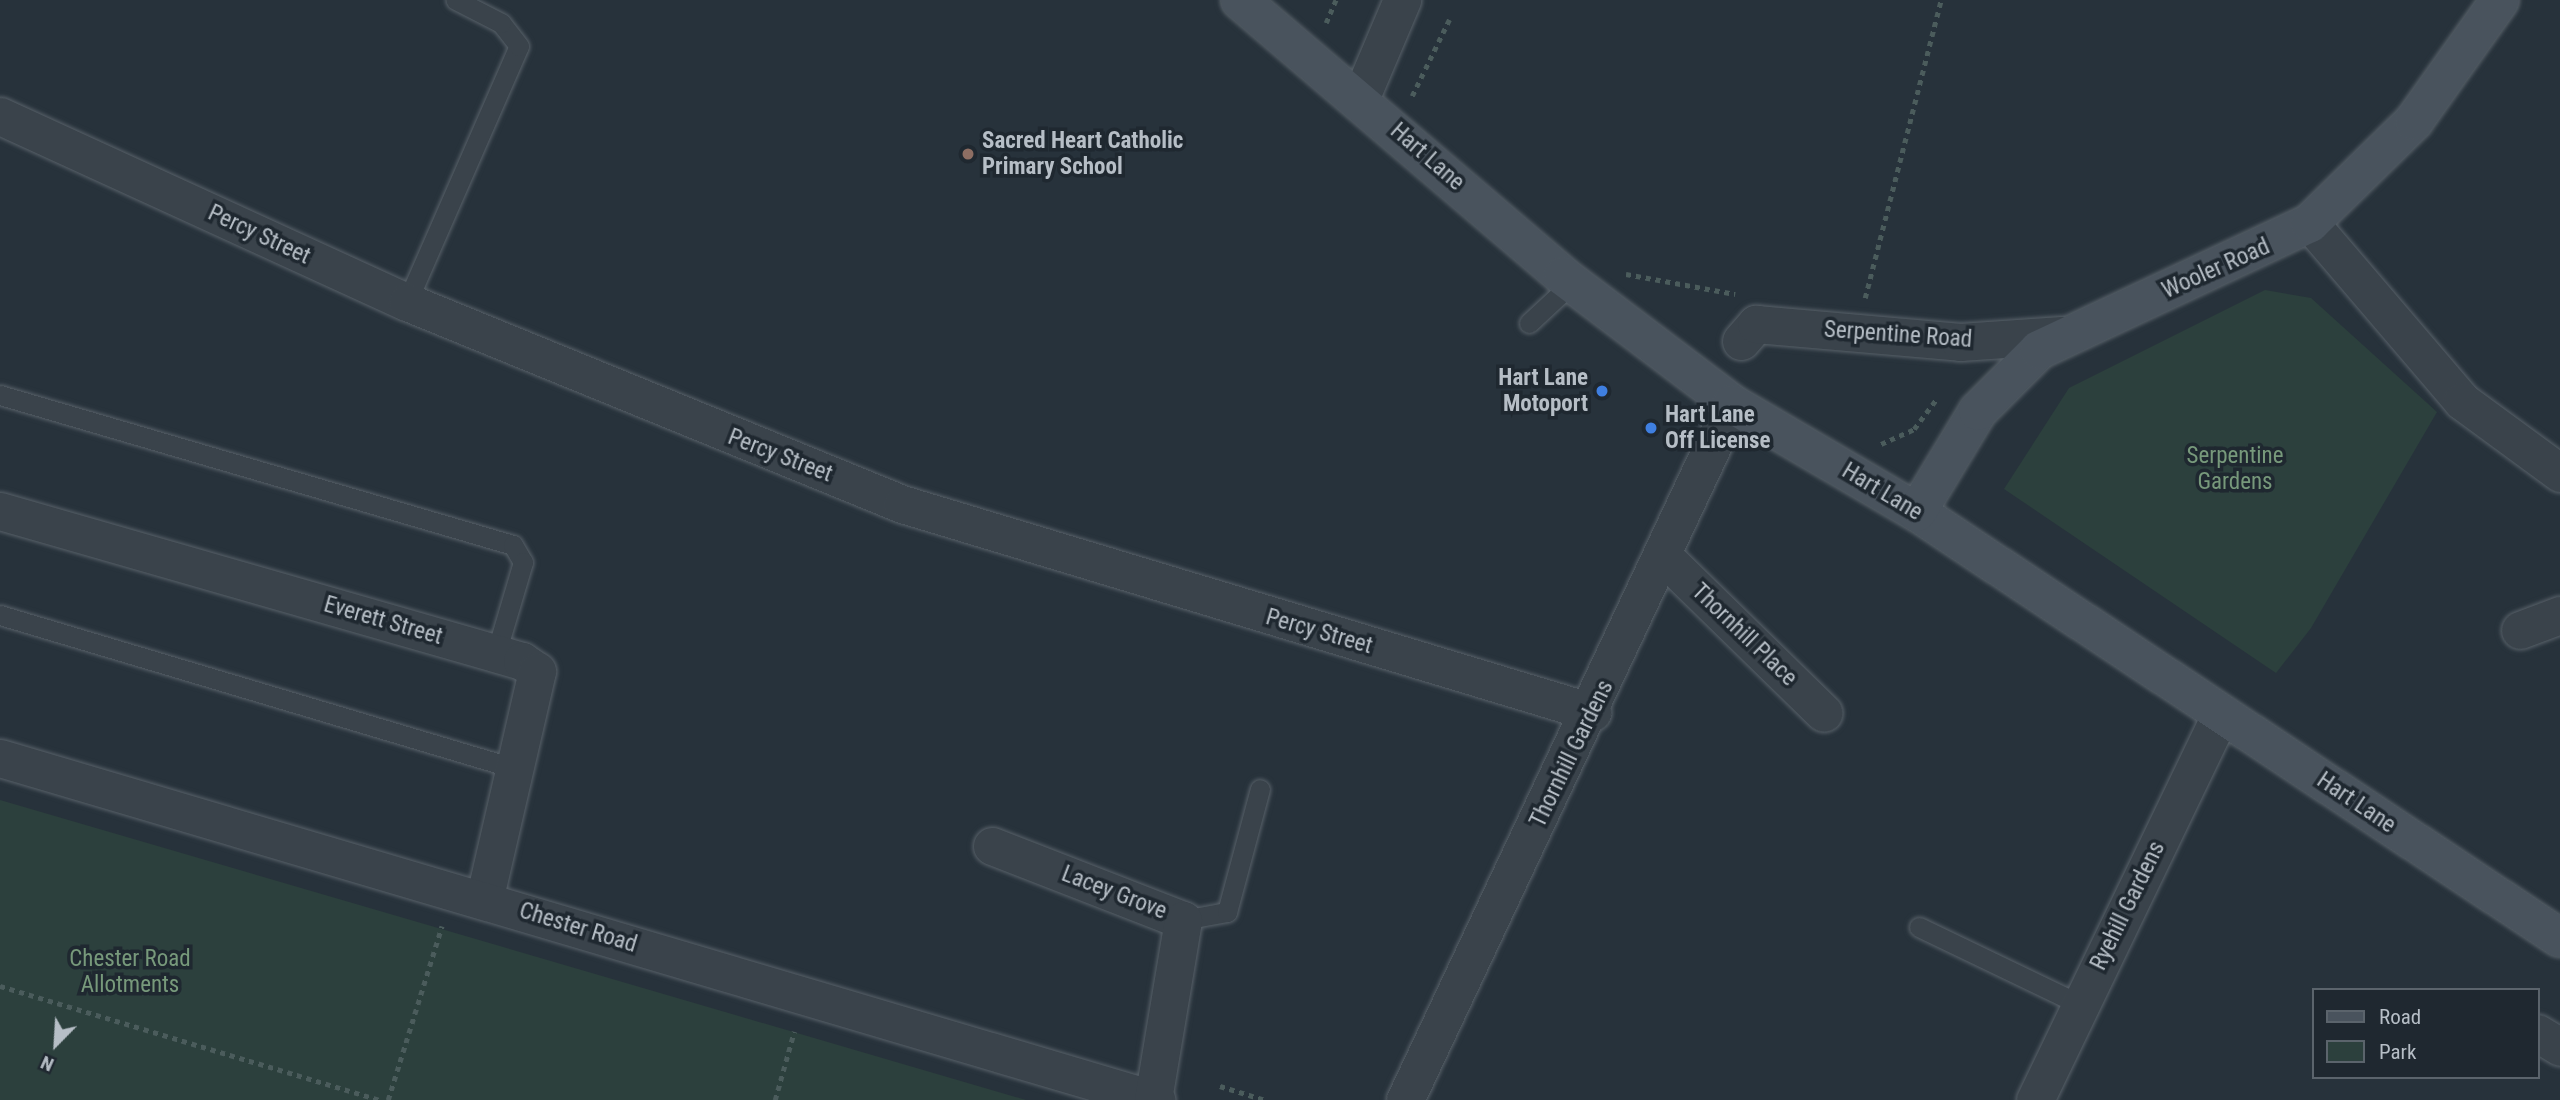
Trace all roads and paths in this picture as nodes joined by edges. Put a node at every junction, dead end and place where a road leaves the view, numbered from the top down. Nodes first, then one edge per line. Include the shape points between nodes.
1 (456, 0) edge
2 (1240, 0) edge
3 (1402, 0) edge
4 (1941, 0) edge
5 (2500, 0) edge
6 (1449, 20) dead end
7 (1360, 99) junction
8 (1420, 109) dead end
9 (0, 116) edge
10 (2310, 223) junction
11 (1615, 272) dead end
12 (1572, 283) junction
13 (1623, 283) dead end
14 (407, 302) junction
15 (1863, 304) dead end
16 (1529, 323) dead end
17 (2062, 335) junction
18 (1741, 341) dead end
19 (1945, 388) dead end
20 (0, 395) edge
21 (1732, 404) junction
22 (1877, 443) dead end
23 (2560, 473) edge
24 (0, 511) edge
25 (1917, 512) junction
26 (1664, 557) junction
27 (0, 615) edge
28 (2560, 615) edge
29 (2520, 630) dead end
30 (496, 653) junction
31 (1592, 712) junction
32 (1824, 713) dead end
33 (2221, 713) junction
34 (0, 758) edge
35 (517, 769) junction
36 (1260, 789) dead end
37 (992, 846) dead end
38 (484, 900) junction
39 (445, 915) dead end
40 (1183, 920) junction
41 (1919, 927) dead end
42 (2560, 937) edge
43 (0, 986) edge
44 (2081, 1005) junction
45 (797, 1021) dead end
46 (2539, 1034) edge
47 (2560, 1047) edge
48 (1220, 1086) dead end
49 (379, 1100) edge
50 (388, 1100) edge
51 (775, 1100) edge
52 (1155, 1100) edge
53 (1265, 1100) edge
54 (1405, 1100) edge
55 (2035, 1100) edge

1 - 14 lane via 501,23 519,46
2 - 7 street, Hart Lane
3 - 7 street
4 - 15 path
5 - 10 street, Wooler Road via 2414,121
6 - 8 path via 1410,101
7 - 12 street, Hart Lane
9 - 14 street, Percy Street
10 - 17 street, Wooler Road
10 - 23 street via 2462,401
11 - 13 path
12 - 16 lane
12 - 21 street, Hart Lane
14 - 31 street, Percy Street via 902,504
17 - 18 street, Serpentine Road via 1960,342 1756,324
17 - 25 street, Wooler Road via 1978,411
19 - 22 path via 1914,429 1887,446
20 - 30 lane via 513,545 523,562
21 - 25 street, Hart Lane
21 - 26 street, Thornhill Gardens
24 - 30 street, Everett Street
25 - 33 street, Hart Lane
26 - 31 street, Thornhill Gardens
26 - 32 street, Thornhill Place
27 - 35 lane
28 - 29 street
30 - 35 street, Everett Street via 537,671
31 - 54 street, Thornhill Gardens
33 - 42 street, Hart Lane
33 - 44 street, Ryehill Gardens
34 - 38 street, Chester Road
35 - 38 street, Everett Street
36 - 40 lane via 1227,912
37 - 40 street, Lacey Grove
38 - 52 street, Chester Road
39 - 50 path
40 - 52 street, Lacey Grove
41 - 44 lane
43 - 49 path
44 - 55 street, Ryehill Gardens
45 - 51 path
46 - 47 street
48 - 53 path

